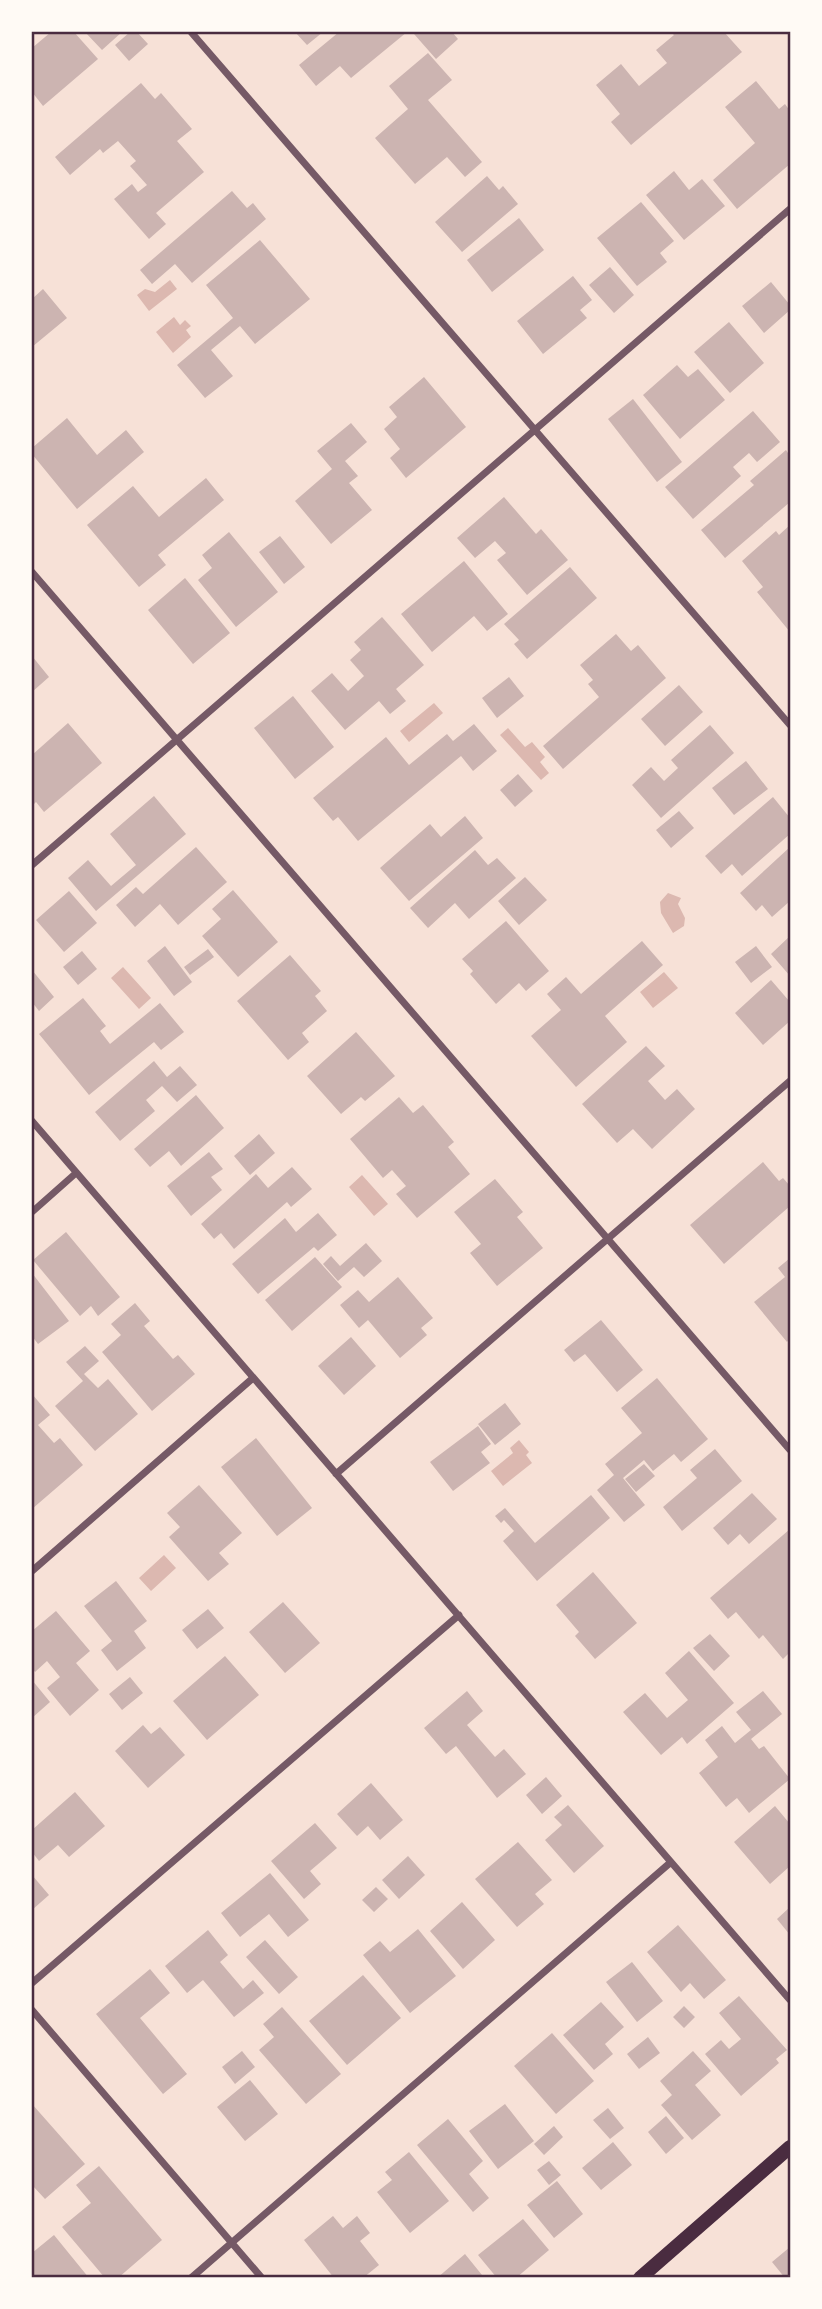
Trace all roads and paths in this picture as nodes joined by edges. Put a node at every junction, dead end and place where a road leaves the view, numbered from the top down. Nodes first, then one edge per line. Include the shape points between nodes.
1 (191, 32) edge
2 (790, 209) edge
3 (535, 430) junction
4 (32, 572) edge
5 (790, 725) edge
6 (177, 740) junction
7 (32, 865) edge
8 (790, 1081) edge
9 (32, 1121) edge
10 (76, 1173) junction
11 (32, 1212) edge
12 (608, 1239) junction
13 (253, 1378) junction
14 (790, 1450) edge
15 (336, 1474) junction
16 (32, 1571) edge
17 (458, 1615) junction
18 (671, 1862) junction
19 (32, 1983) edge
20 (790, 2000) edge
21 (32, 2010) edge
22 (790, 2147) edge
23 (232, 2243) junction
24 (191, 2277) edge
25 (262, 2277) edge
26 (640, 2277) edge

1 - 3 street
2 - 3 street
3 - 5 street
3 - 6 street
4 - 6 street
6 - 7 street
6 - 12 street
8 - 12 street
9 - 10 street
10 - 11 street
10 - 13 street
12 - 14 street
12 - 15 street
13 - 15 street
13 - 16 street
15 - 17 street
17 - 18 street
17 - 19 street
18 - 20 street
18 - 23 street
21 - 23 street
22 - 26 main road
23 - 24 street
23 - 25 street

